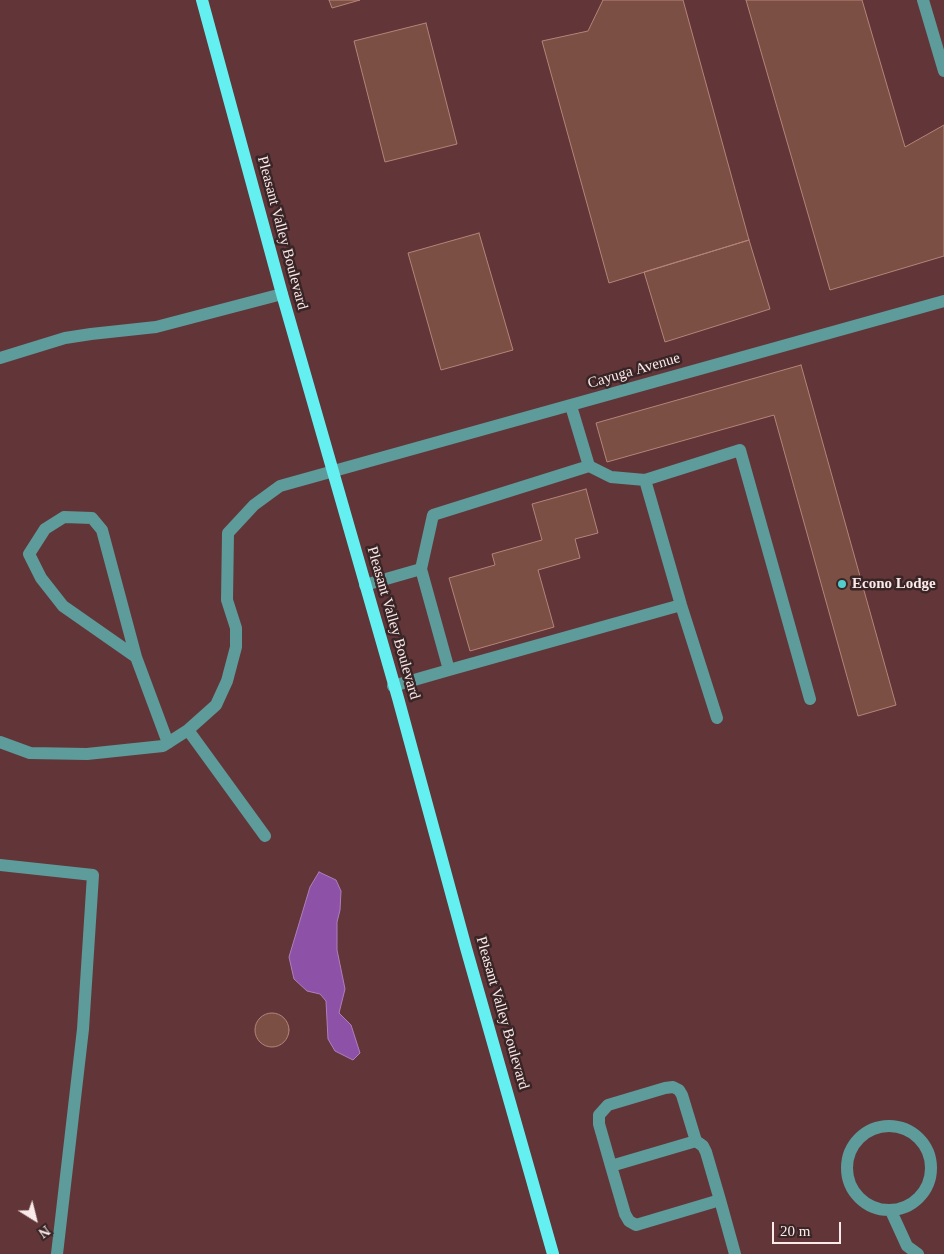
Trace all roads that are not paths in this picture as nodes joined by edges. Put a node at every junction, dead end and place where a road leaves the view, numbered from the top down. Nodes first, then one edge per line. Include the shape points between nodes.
1 (202, 0) edge
2 (923, 0) edge
3 (944, 71) edge
4 (282, 294) junction
5 (944, 302) edge
6 (0, 358) edge
7 (570, 406) junction
8 (589, 466) junction
9 (333, 473) junction
10 (645, 480) junction
11 (421, 569) junction
12 (365, 585) junction
13 (681, 605) junction
14 (136, 656) junction
15 (449, 670) junction
16 (393, 686) junction
17 (810, 699) dead end
18 (717, 718) dead end
19 (188, 730) junction
20 (0, 742) edge
21 (168, 743) junction
22 (265, 836) dead end
23 (0, 865) edge
24 (696, 1141) junction
25 (611, 1166) junction
26 (720, 1200) junction
27 (890, 1211) junction
28 (57, 1254) edge
29 (553, 1254) edge
30 (735, 1254) edge
31 (918, 1254) edge

1 - 4 main road, Pleasant Valley Boulevard
2 - 3 street
4 - 6 street via 156,327 65,338
4 - 9 main road, Pleasant Valley Boulevard
5 - 7 street, Cayuga Avenue
7 - 8 street
7 - 9 street, Cayuga Avenue
8 - 10 street via 611,477
8 - 11 street via 433,516
9 - 12 main road, Pleasant Valley Boulevard
9 - 19 street, Cayuga Avenue via 280,486 254,504 228,533 227,600 236,628 236,647 216,705
10 - 13 street
10 - 17 street via 740,450
11 - 12 street
11 - 15 street
12 - 16 main road, Pleasant Valley Boulevard
13 - 15 street
13 - 18 street
14 - 14 street via 102,530 92,518 64,517 45,529 29,554 41,578 63,606
14 - 21 street
15 - 16 street
16 - 29 main road, Pleasant Valley Boulevard
19 - 21 street, Cayuga Avenue
19 - 22 street
20 - 21 street via 30,753 78,754
23 - 28 street via 92,875 83,1029
24 - 25 street
24 - 25 street via 682,1095 673,1087 665,1088 608,1105 599,1115
24 - 26 street via 706,1152
25 - 26 street via 625,1214 636,1225
26 - 30 street
27 - 27 street via 915,1202 930,1180 932,1167 923,1142 901,1127 888,1126 873,1129 861,1137 847,1162 853,1191 863,1202 876,1209
27 - 31 street via 907,1246

